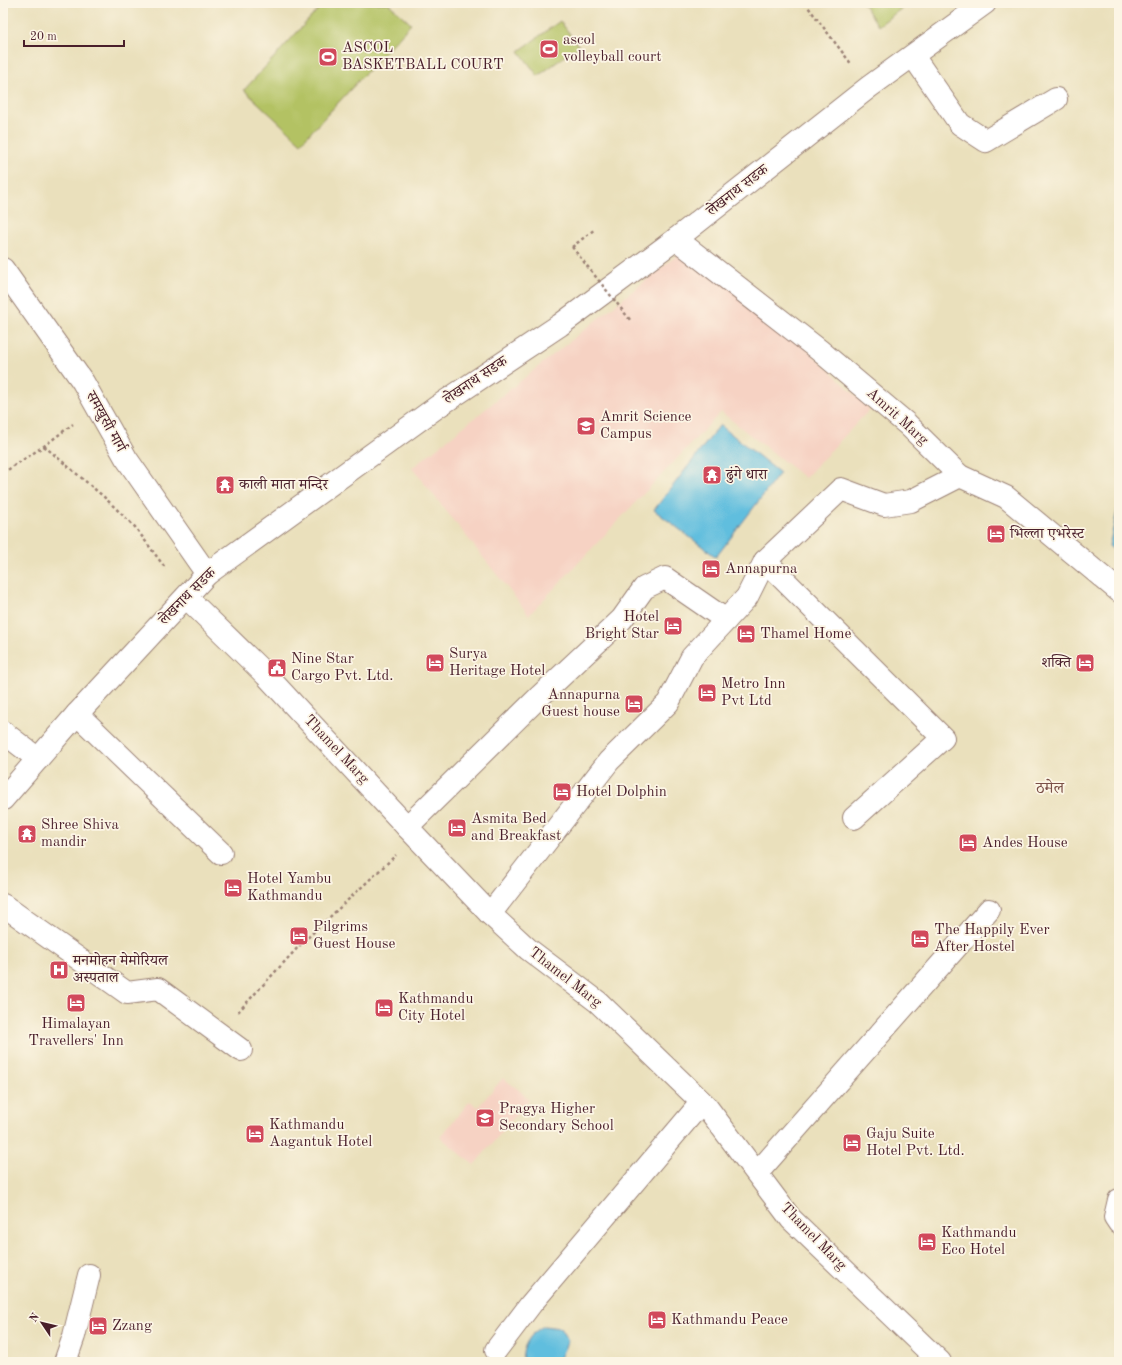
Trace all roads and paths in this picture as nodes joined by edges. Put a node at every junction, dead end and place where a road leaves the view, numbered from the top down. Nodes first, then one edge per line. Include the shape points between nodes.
1 (805, 3) edge
2 (985, 3) edge
3 (913, 56) junction
4 (869, 87) junction
5 (1056, 99) dead end
6 (595, 228) dead end
7 (676, 239) junction
8 (3, 269) edge
9 (631, 321) dead end
10 (3, 472) edge
11 (960, 476) junction
12 (765, 561) junction
13 (207, 574) junction
14 (1119, 591) edge
15 (186, 597) junction
16 (726, 620) junction
17 (77, 714) junction
18 (3, 732) edge
19 (38, 759) junction
20 (3, 799) edge
21 (854, 818) dead end
22 (411, 832) junction
23 (221, 853) dead end
24 (3, 905) edge
25 (989, 910) dead end
26 (490, 914) junction
27 (218, 1033) junction
28 (241, 1050) dead end
29 (701, 1103) junction
30 (758, 1172) junction
31 (1119, 1200) edge
32 (1119, 1223) edge
33 (89, 1275) dead end
34 (496, 1350) dead end
35 (1119, 1355) edge
36 (65, 1362) edge
37 (940, 1362) edge
38 (1113, 1362) edge

1 - 4 path
2 - 3 street, लेखनाथ सडक
3 - 4 street, लेखनाथ सडक
3 - 5 street via 960,124 986,141
4 - 7 street, लेखनाथ सडक
6 - 9 path, bridge via 572,247
7 - 11 street, Amrit Marg via 819,350 907,424
7 - 13 street, लेखनाथ सडक via 560,325 437,407
8 - 13 street, समखुसी मार्ग via 83,382 126,458
10 - 15 path via 44,446 135,527
11 - 12 street via 911,501 884,505 841,489
11 - 14 street, Amrit Marg via 1006,497
12 - 16 street via 748,597
12 - 21 street via 943,738
13 - 15 street, लेखनाथ सडक
15 - 17 street, लेखनाथ सडक
15 - 22 street, Thamel Marg via 266,675
16 - 22 street via 665,578 644,588 622,619 539,697
16 - 26 street via 692,657 668,703 609,761
17 - 19 street, लेखनाथ सडक
17 - 23 street
18 - 19 street
19 - 20 street, लेखनाथ सडक
22 - 26 street, Thamel Marg
22 - 27 path
24 - 27 street via 127,993 158,989
25 - 30 street
26 - 29 street, Thamel Marg via 528,949 598,1002
27 - 28 street
29 - 30 street, Thamel Marg
29 - 34 street via 531,1304
30 - 37 street, Thamel Marg via 791,1219
31 - 32 street via 1115,1217
33 - 36 street
35 - 38 path

